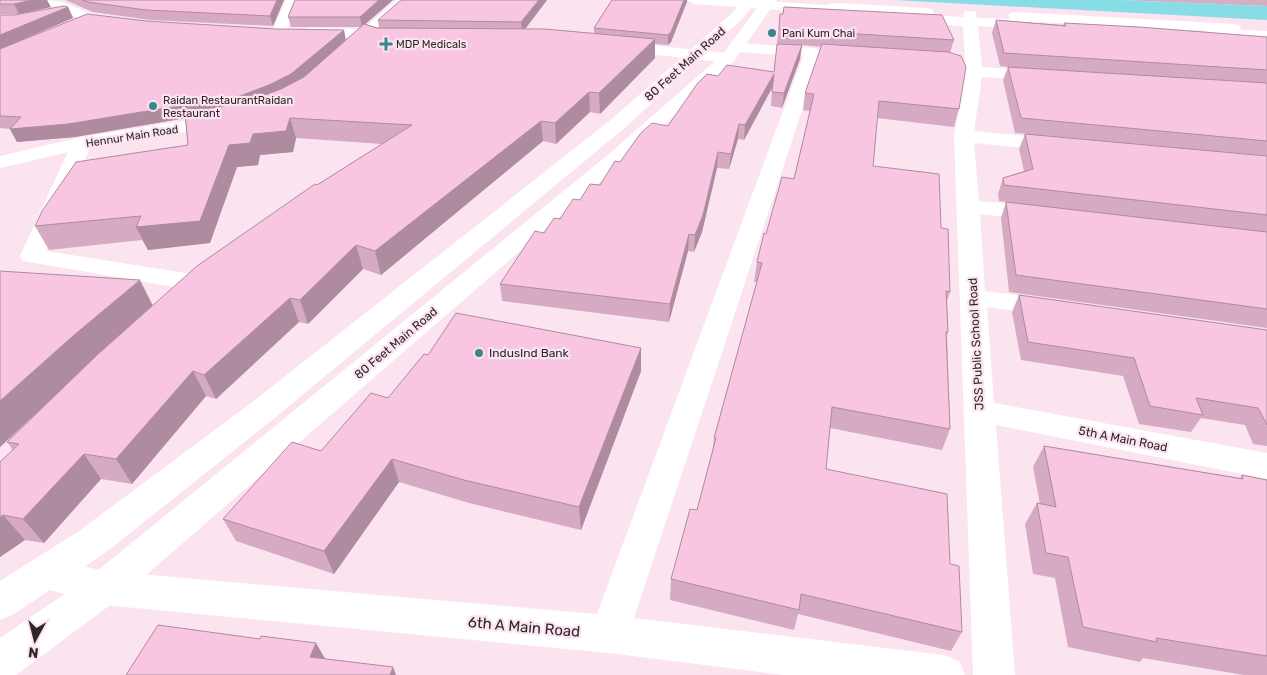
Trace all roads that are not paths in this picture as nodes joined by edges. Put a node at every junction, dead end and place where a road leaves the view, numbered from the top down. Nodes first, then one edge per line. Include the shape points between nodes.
1 (49, 0) edge
2 (293, 0) edge
3 (404, 0) edge
4 (694, 0) edge
5 (759, 2) edge
6 (69, 10) junction
7 (46, 16) edge
8 (89, 18) junction
9 (970, 18) junction
10 (133, 24) edge
11 (72, 26) edge
12 (1267, 29) edge
13 (367, 34) junction
14 (1267, 36) edge
15 (400, 39) edge
16 (602, 45) edge
17 (732, 53) junction
18 (696, 54) junction
19 (946, 62) edge
20 (331, 65) edge
21 (974, 71) junction
22 (1062, 77) edge
23 (242, 116) edge
24 (964, 136) junction
25 (82, 143) junction
26 (1082, 147) edge
27 (0, 162) edge
28 (968, 206) junction
29 (1064, 217) edge
30 (973, 296) junction
31 (177, 302) edge
32 (1081, 312) edge
33 (979, 411) junction
34 (1267, 466) edge
35 (45, 573) junction
36 (104, 588) junction
37 (0, 602) edge
38 (608, 634) junction
39 (0, 662) edge
40 (944, 675) edge
41 (994, 675) edge

1 - 6 street
2 - 13 street via 274,33
3 - 13 street
4 - 5 street
5 - 9 street via 824,9 839,14
5 - 17 street, 80 Feet Main Road
5 - 18 street, 80 Feet Main Road
6 - 7 street
6 - 8 street
8 - 10 street
8 - 11 street
9 - 12 street
9 - 14 street
9 - 21 street, JSS Public School Road
13 - 15 street via 381,39
13 - 20 street
16 - 18 street
17 - 18 street
17 - 36 street, 80 Feet Main Road via 608,165
17 - 38 street via 821,53
18 - 35 street, 80 Feet Main Road via 620,122 266,408 92,542
19 - 21 street
21 - 22 street
21 - 24 street, JSS Public School Road
23 - 25 street, Hennur Main Road
24 - 26 street
24 - 28 street, JSS Public School Road
25 - 27 street, Hennur Main Road
25 - 31 street via 32,256 206,277
28 - 29 street
28 - 30 street, JSS Public School Road
30 - 32 street
30 - 33 street, JSS Public School Road
33 - 34 street, 5th A Main Road
33 - 41 street, JSS Public School Road
35 - 36 street, 6th A Main Road
35 - 37 street, 80 Feet Main Road
36 - 38 street, 6th A Main Road
36 - 39 street, 80 Feet Main Road
38 - 40 street, 6th A Main Road

